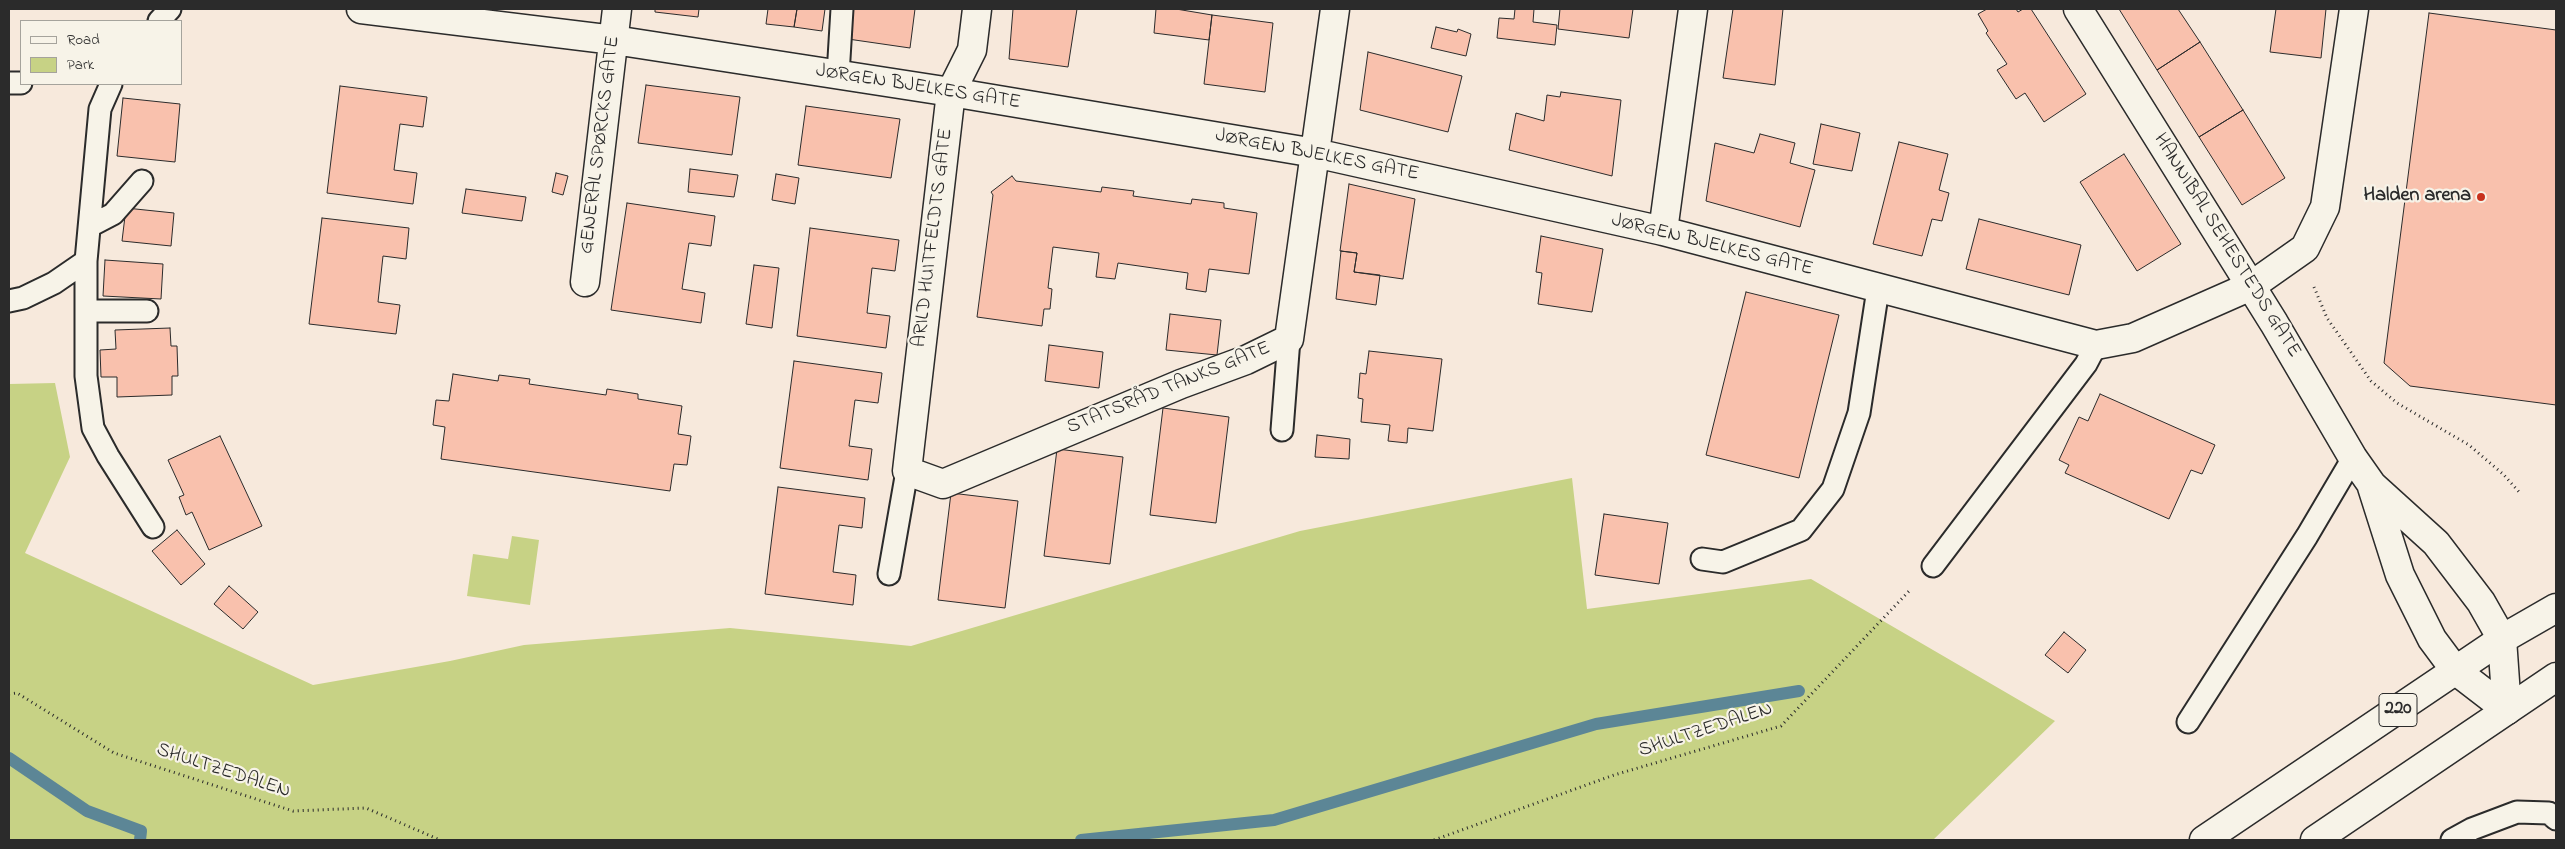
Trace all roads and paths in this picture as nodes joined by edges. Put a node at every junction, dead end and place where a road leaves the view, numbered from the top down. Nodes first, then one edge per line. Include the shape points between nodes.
1 (170, 9) edge
2 (361, 9) edge
3 (617, 9) edge
4 (842, 9) edge
5 (977, 9) edge
6 (1335, 9) edge
7 (1693, 9) edge
8 (2078, 9) edge
9 (2354, 9) edge
10 (160, 20) edge
11 (614, 40) junction
12 (838, 75) junction
13 (111, 85) edge
14 (951, 92) junction
15 (1315, 153) junction
16 (142, 181) dead end
17 (90, 226) junction
18 (1663, 231) junction
19 (2305, 248) junction
20 (86, 261) junction
21 (585, 282) dead end
22 (2251, 286) junction
23 (1878, 289) junction
24 (9, 301) edge
25 (86, 311) junction
26 (147, 311) dead end
27 (1289, 339) junction
28 (2096, 345) junction
29 (1282, 430) dead end
30 (2353, 458) junction
31 (907, 471) junction
32 (2372, 485) junction
33 (2520, 493) dead end
34 (154, 527) dead end
35 (1702, 559) dead end
36 (1933, 566) joint
37 (890, 574) dead end
38 (2556, 608) edge
39 (2502, 639) junction
40 (2456, 670) junction
41 (2556, 677) edge
42 (9, 694) edge
43 (2507, 710) junction
44 (2188, 722) dead end
45 (2556, 819) edge
46 (2476, 835) edge
47 (440, 840) edge
48 (1434, 840) edge
49 (2204, 840) edge
50 (2315, 840) edge
51 (2452, 840) edge

1 - 10 lane
2 - 11 street, JØRGEN BJELKES GATE
3 - 11 street, GENERAL SPØRCKS GATE
4 - 12 lane
5 - 14 street, ARILD HUITFELDTS GATE via 972,50
6 - 15 street, STATSRÅD TANKS GATE
7 - 18 street
8 - 22 street, HANNIBAL SEHESTEDS GATE
9 - 19 street via 2324,207
11 - 12 street, JØRGEN BJELKES GATE
11 - 21 street, GENERAL SPØRCKS GATE
12 - 14 street, JØRGEN BJELKES GATE
13 - 17 lane via 100,109
14 - 15 street, JØRGEN BJELKES GATE
14 - 31 street, ARILD HUITFELDTS GATE
15 - 18 street, JØRGEN BJELKES GATE
15 - 27 street, STATSRÅD TANKS GATE
16 - 17 lane via 113,214
17 - 20 lane
18 - 23 street, JØRGEN BJELKES GATE
19 - 22 street, JØRGEN BJELKES GATE
19 - 33 path via 2313,284 2327,318 2371,381 2397,403 2468,445
20 - 24 lane via 54,283
20 - 25 lane
22 - 28 street, JØRGEN BJELKES GATE via 2133,338
22 - 30 street, HANNIBAL SEHESTEDS GATE
23 - 28 street, JØRGEN BJELKES GATE
23 - 35 lane via 1859,413 1833,489 1800,530 1723,562
25 - 26 lane
25 - 34 lane via 86,376 93,428
27 - 29 lane
27 - 31 street, STATSRÅD TANKS GATE via 1246,360 943,484
28 - 36 lane via 2086,364
30 - 32 street, HANNIBAL SEHESTEDS GATE
30 - 44 lane
31 - 37 lane
32 - 39 street, HANNIBAL SEHESTEDS GATE via 2436,543 2481,602
32 - 40 street, HANNIBAL SEHESTEDS GATE via 2400,574 2432,639
36 - 48 path, SHULTZEDALEN via 1781,726 1614,775
38 - 39 street, 220
39 - 40 street, 220
39 - 43 street, HANNIBAL SEHESTEDS GATE
40 - 43 street, HANNIBAL SEHESTEDS GATE
40 - 49 street, 220
41 - 43 street
42 - 47 path, SHULTZEDALEN via 17,693 114,753 293,811 366,808
43 - 50 street
45 - 46 lane via 2549,813 2517,812
46 - 51 lane

